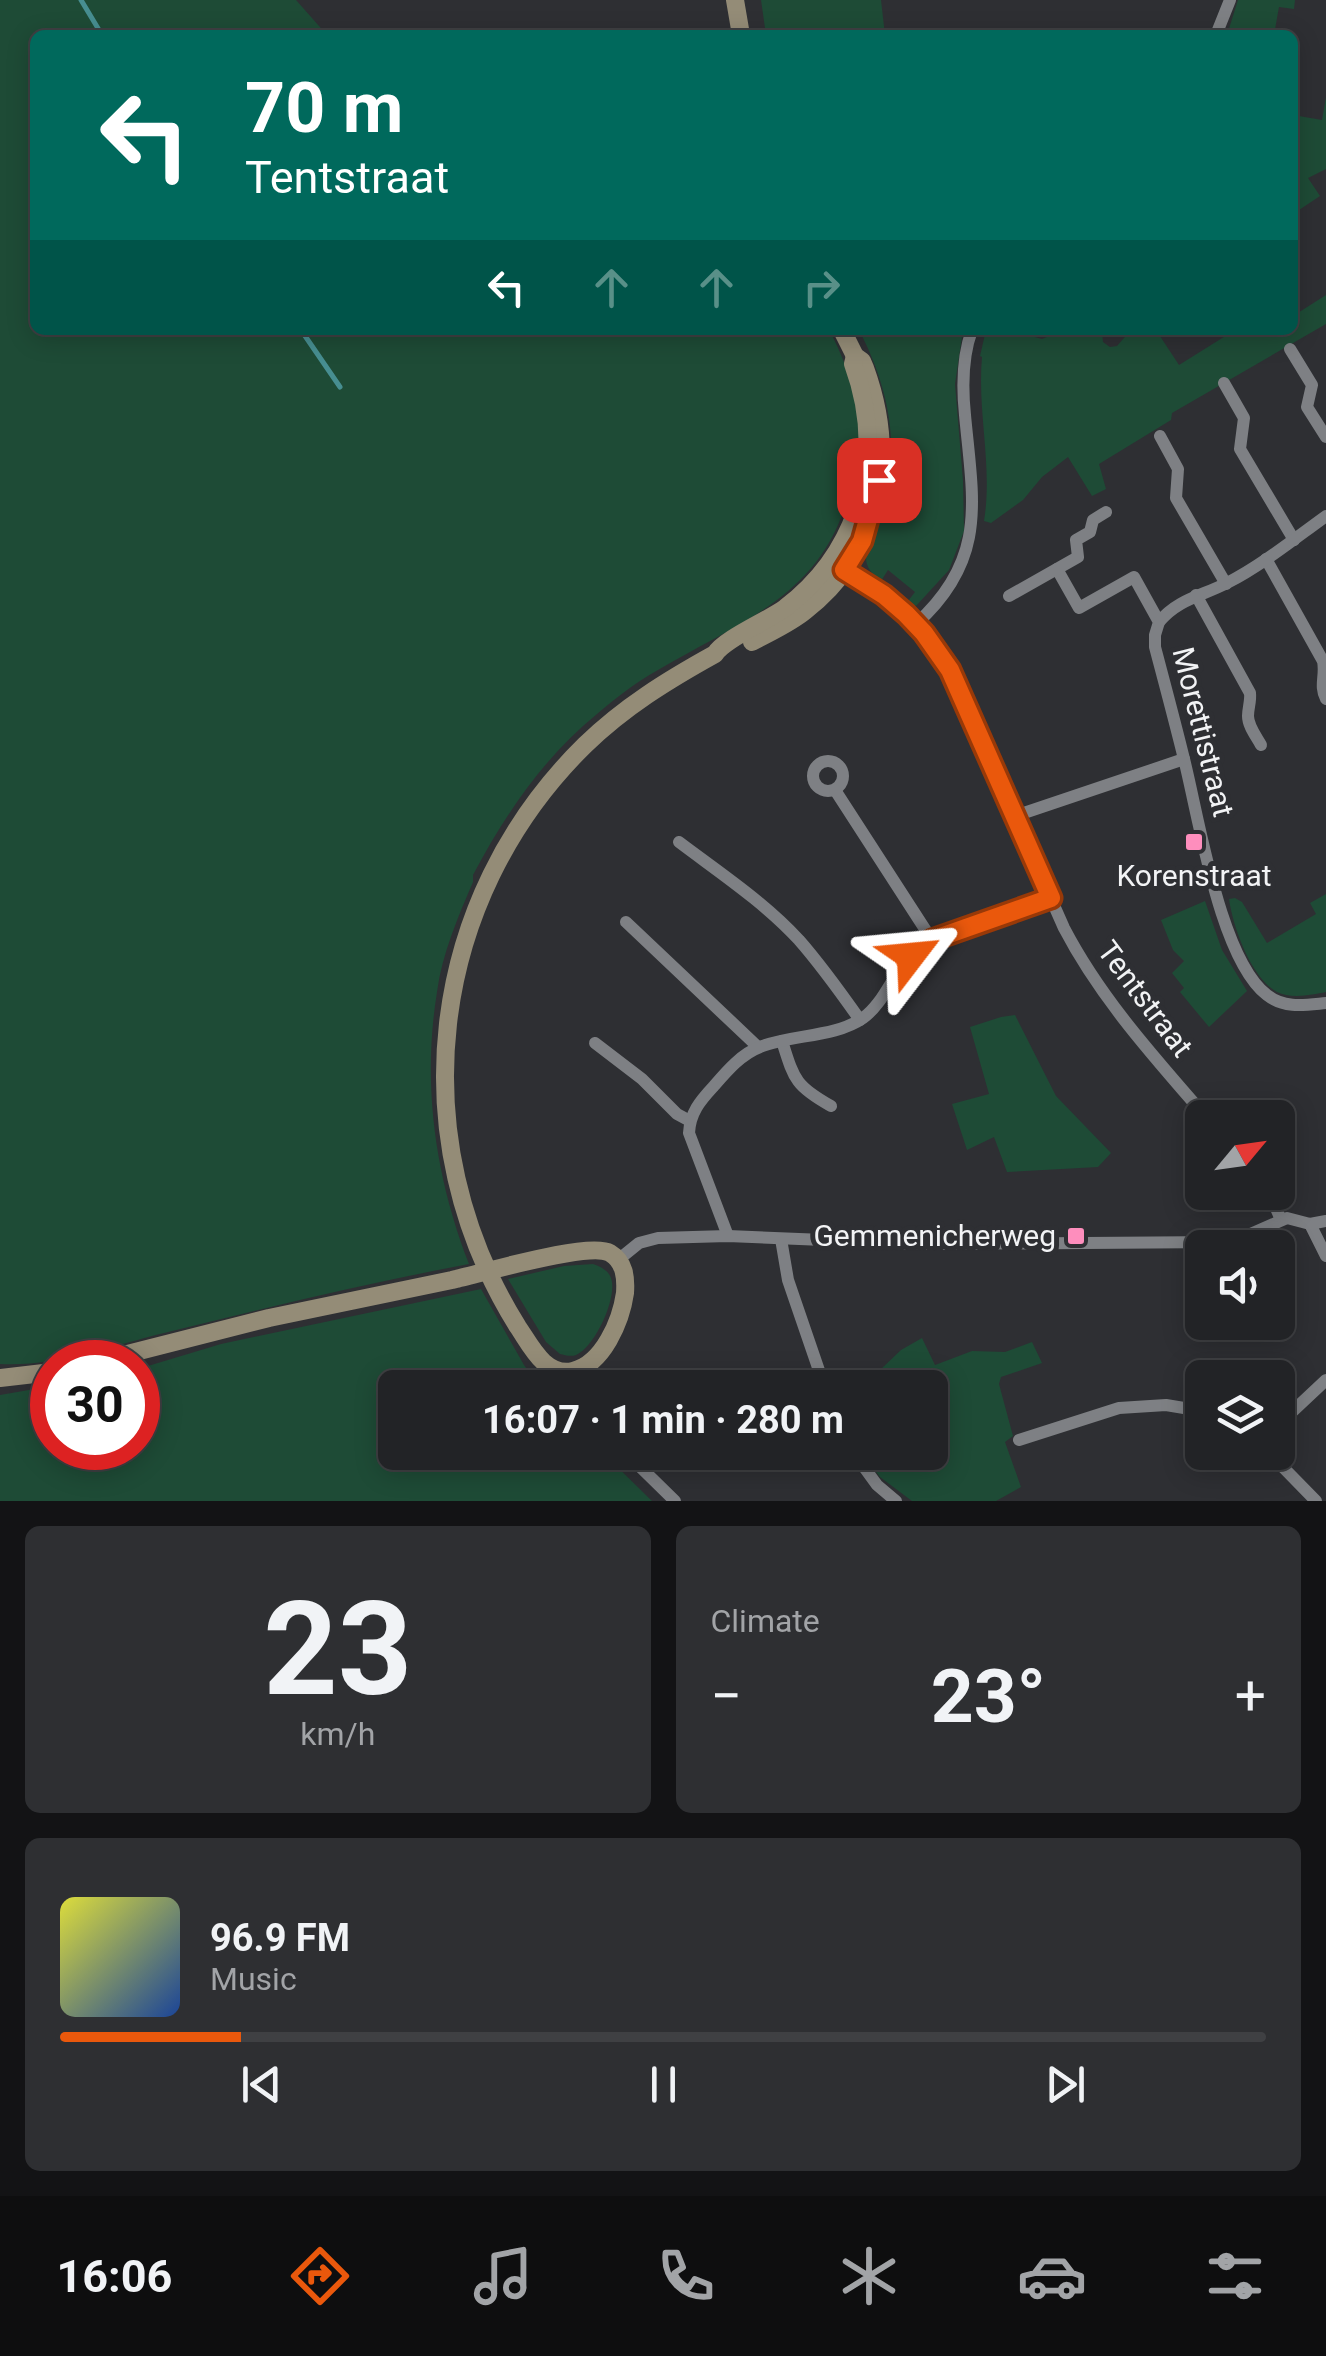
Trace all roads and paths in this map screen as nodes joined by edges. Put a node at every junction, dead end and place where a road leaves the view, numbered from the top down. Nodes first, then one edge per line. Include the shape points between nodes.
1 (736, 0) edge
2 (748, 0) edge
3 (1230, 0) edge
4 (740, 30) edge
5 (751, 30) edge
6 (1218, 30) edge
7 (844, 335) edge
8 (971, 335) edge
9 (1290, 349) dead end
10 (1224, 384) dead end
11 (1160, 436) dead end
12 (1326, 437) edge
13 (1106, 512) dead end
14 (1326, 516) edge
15 (1294, 540) junction
16 (1266, 559) junction
17 (838, 565) junction
18 (1057, 569) junction
19 (1226, 584) junction
20 (1196, 595) junction
21 (1009, 596) dead end
22 (1159, 622) junction
23 (916, 624) junction
24 (1326, 699) edge
25 (1261, 745) dead end
26 (1184, 759) junction
27 (836, 790) dead end
28 (1015, 816) junction
29 (679, 842) dead end
30 (1051, 898) junction
31 (626, 922) dead end
32 (932, 940) junction
33 (1326, 1003) edge
34 (860, 1020) junction
35 (594, 1042) dead end
36 (782, 1042) junction
37 (758, 1047) junction
38 (1191, 1100) edge
39 (831, 1106) dead end
40 (690, 1121) junction
41 (1277, 1210) edge
42 (1281, 1220) junction
43 (1326, 1221) edge
44 (1310, 1224) junction
45 (728, 1236) junction
46 (782, 1239) junction
47 (1326, 1256) edge
48 (618, 1260) junction
49 (160, 1346) edge
50 (553, 1370) edge
51 (581, 1370) edge
52 (819, 1370) edge
53 (30, 1375) edge
54 (0, 1378) edge
55 (1326, 1380) edge
56 (1185, 1408) edge
57 (1295, 1409) edge
58 (1019, 1440) dead end
59 (643, 1470) edge
60 (866, 1470) edge
61 (1286, 1470) edge
62 (675, 1501) edge
63 (896, 1501) edge
64 (1316, 1501) edge

1 - 4 main road
2 - 5 main road
3 - 6 street
7 - 17 main road via 855,356 867,459
8 - 23 street via 962,383 973,518 967,552
9 - 12 street via 1312,385 1307,406
10 - 15 street via 1244,418 1240,449
11 - 19 street via 1178,470 1176,498
13 - 18 street via 1076,540 1078,556
14 - 15 street
15 - 16 street
16 - 19 street
16 - 24 street via 1323,661
17 - 23 street, Tentstraat
17 - 50 main road via 830,588 794,619 669,680 582,748 516,830 467,935 445,1054 451,1152 466,1214 494,1283 526,1339
18 - 21 street
18 - 22 street, Morettistraat via 1078,608 1134,577
19 - 20 street
20 - 22 street
20 - 25 street via 1250,693 1249,723
22 - 26 street, Morettistraat via 1155,648
23 - 28 street, Tentstraat via 950,670
26 - 28 street
26 - 33 street, Morettistraat via 1220,907 1248,973 1284,1004
27 - 32 street
28 - 30 street, Tentstraat
29 - 34 street via 797,938
30 - 32 street
30 - 38 street, Tentstraat via 1096,984
31 - 37 street
32 - 34 street
34 - 36 street
35 - 40 street
36 - 37 street
36 - 39 street via 797,1084
37 - 40 street via 710,1090
40 - 45 street
41 - 42 street
42 - 44 street
42 - 46 street via 1222,1242
43 - 44 street
44 - 47 street
45 - 46 street
45 - 48 street via 648,1239
46 - 52 street via 788,1280
48 - 49 main road via 592,1250
48 - 51 main road via 624,1300 595,1357
53 - 54 main road
55 - 57 street
56 - 58 street via 1118,1408
59 - 62 street
60 - 63 street
61 - 64 street

